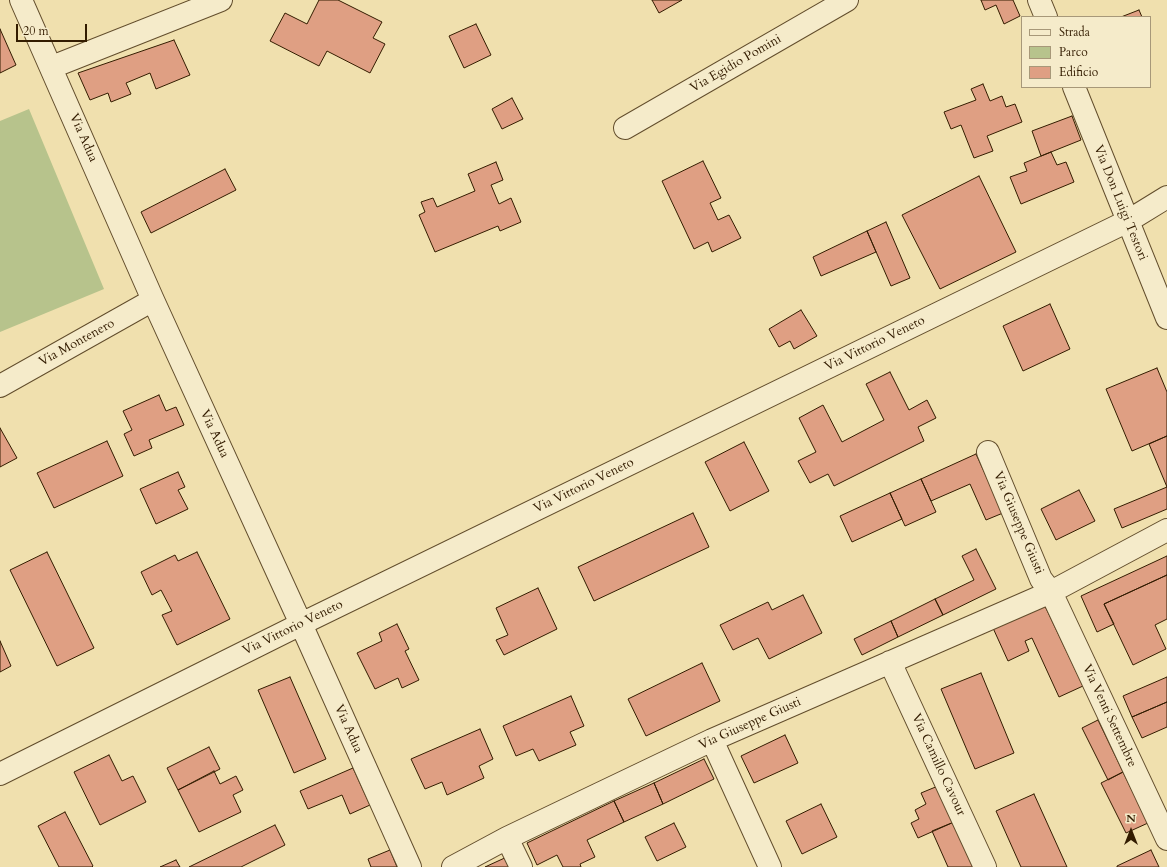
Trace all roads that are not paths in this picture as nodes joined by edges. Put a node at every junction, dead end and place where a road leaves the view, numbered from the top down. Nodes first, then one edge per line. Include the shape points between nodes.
1 (21, 0) edge
2 (220, 0) edge
3 (847, 0) edge
4 (1039, 0) edge
5 (1046, 16) edge
6 (52, 67) junction
7 (1074, 88) edge
8 (626, 128) dead end
9 (1167, 197) edge
10 (1128, 221) junction
11 (153, 300) junction
12 (1167, 318) edge
13 (0, 386) edge
14 (988, 452) dead end
15 (1167, 530) edge
16 (1051, 592) junction
17 (301, 624) junction
18 (890, 662) junction
19 (712, 740) junction
20 (0, 774) edge
21 (507, 838) junction
22 (1167, 839) edge
23 (410, 867) edge
24 (453, 867) edge
25 (521, 867) edge
26 (770, 867) edge
27 (985, 867) edge

1 - 6 street, Via Adua
2 - 6 street
3 - 8 street, Via Egidio Pomini
4 - 5 street
6 - 11 street, Via Adua
7 - 10 street, Via Don Luigi Testori
9 - 10 street, Via Vittorio Veneto
10 - 12 street, Via Don Luigi Testori
10 - 17 street, Via Vittorio Veneto
11 - 13 street, Via Montenero
11 - 17 street, Via Adua
14 - 16 street, Via Giuseppe Giusti via 1041,579
15 - 16 street, Via Giuseppe Giusti
16 - 18 street, Via Giuseppe Giusti
16 - 22 street, Via Venti Settembre
17 - 20 street, Via Vittorio Veneto
17 - 23 street, Via Adua
18 - 19 street, Via Giuseppe Giusti
18 - 27 street, Via Camillo Cavour
19 - 21 street, Via Giuseppe Giusti
19 - 26 street
21 - 24 street, Via Giuseppe Giusti
21 - 25 street

